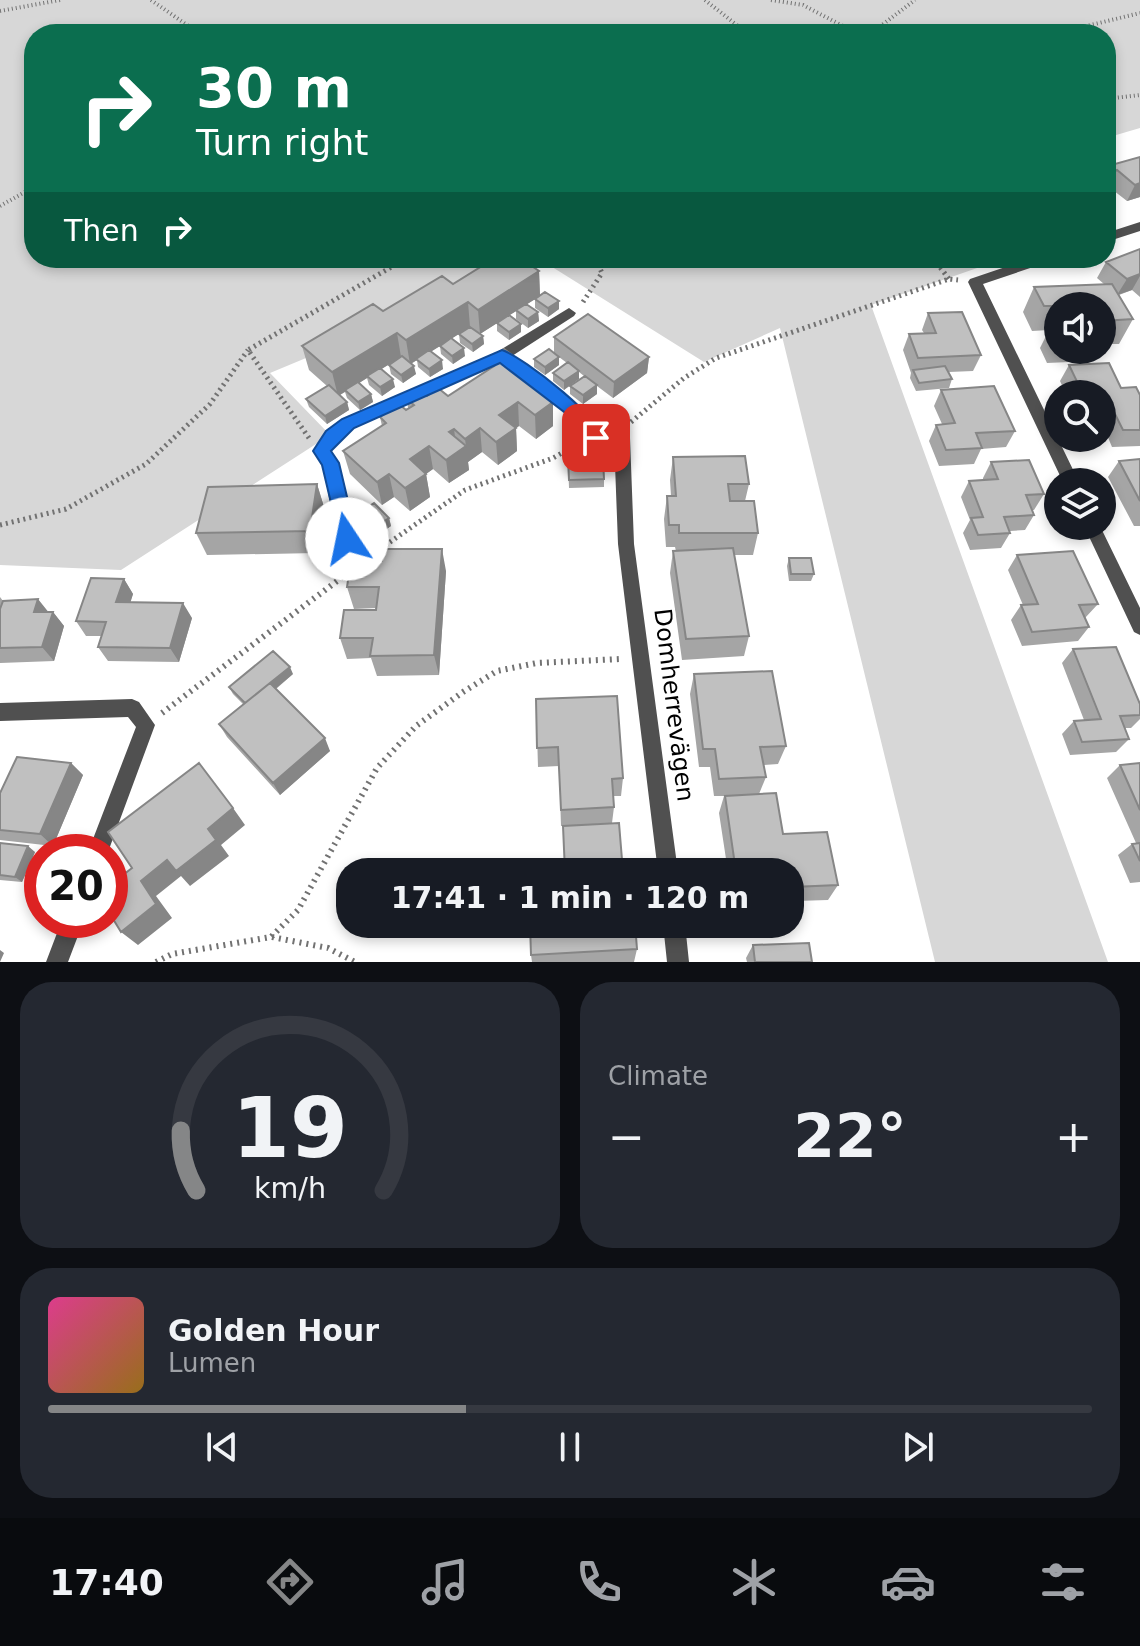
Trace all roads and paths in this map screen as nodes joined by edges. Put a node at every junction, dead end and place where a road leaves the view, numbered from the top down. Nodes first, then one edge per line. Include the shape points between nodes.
1 (60, 0) edge
2 (151, 0) edge
3 (705, 0) edge
4 (771, 0) edge
5 (797, 0) edge
6 (915, 0) edge
7 (803, 5) junction
8 (0, 11) edge
9 (1140, 13) edge
10 (186, 24) edge
11 (735, 24) edge
12 (839, 24) edge
13 (882, 24) edge
14 (1095, 24) edge
15 (1140, 95) edge
16 (1116, 98) edge
17 (24, 193) edge
18 (0, 206) edge
19 (1140, 226) edge
20 (1116, 234) edge
21 (390, 268) edge
22 (600, 268) edge
23 (941, 268) edge
24 (1016, 268) edge
25 (949, 279) junction
26 (975, 282) junction
27 (569, 313) joint
28 (248, 350) junction
29 (502, 356) junction
30 (596, 438) junction
31 (622, 438) dead end
32 (322, 451) junction
33 (1064, 468) edge
34 (0, 525) edge
35 (1099, 540) edge
36 (365, 560) junction
37 (1140, 627) edge
38 (643, 658) junction
39 (0, 712) edge
40 (146, 725) junction
41 (105, 834) edge
42 (666, 858) edge
43 (271, 937) junction
44 (66, 938) edge
45 (675, 938) edge
46 (57, 962) edge
47 (156, 962) edge
48 (355, 962) edge
49 (678, 962) edge

1 - 8 path
2 - 10 path
3 - 11 path
4 - 7 path
5 - 7 path
6 - 13 path
7 - 12 path
9 - 14 path
15 - 16 path
17 - 18 path
19 - 20 street
21 - 28 path
22 - 27 path via 602,273 585,300
23 - 25 path
24 - 26 street
25 - 26 path
25 - 30 path via 716,358 629,423
26 - 33 street
27 - 29 street
28 - 32 path via 297,426
28 - 34 path via 210,404 146,464 66,509
29 - 30 street via 574,410
29 - 32 street via 348,423
30 - 36 path via 465,490
31 - 38 street, Domherrevägen via 626,544
32 - 36 street via 330,463 347,539
35 - 37 street
36 - 40 path
38 - 42 street, Domherrevägen
38 - 43 path via 537,663 497,671 416,726 377,768 298,910
39 - 40 street via 132,708
40 - 41 street
43 - 47 path via 172,954
43 - 48 path via 328,948
44 - 46 street
45 - 49 street

